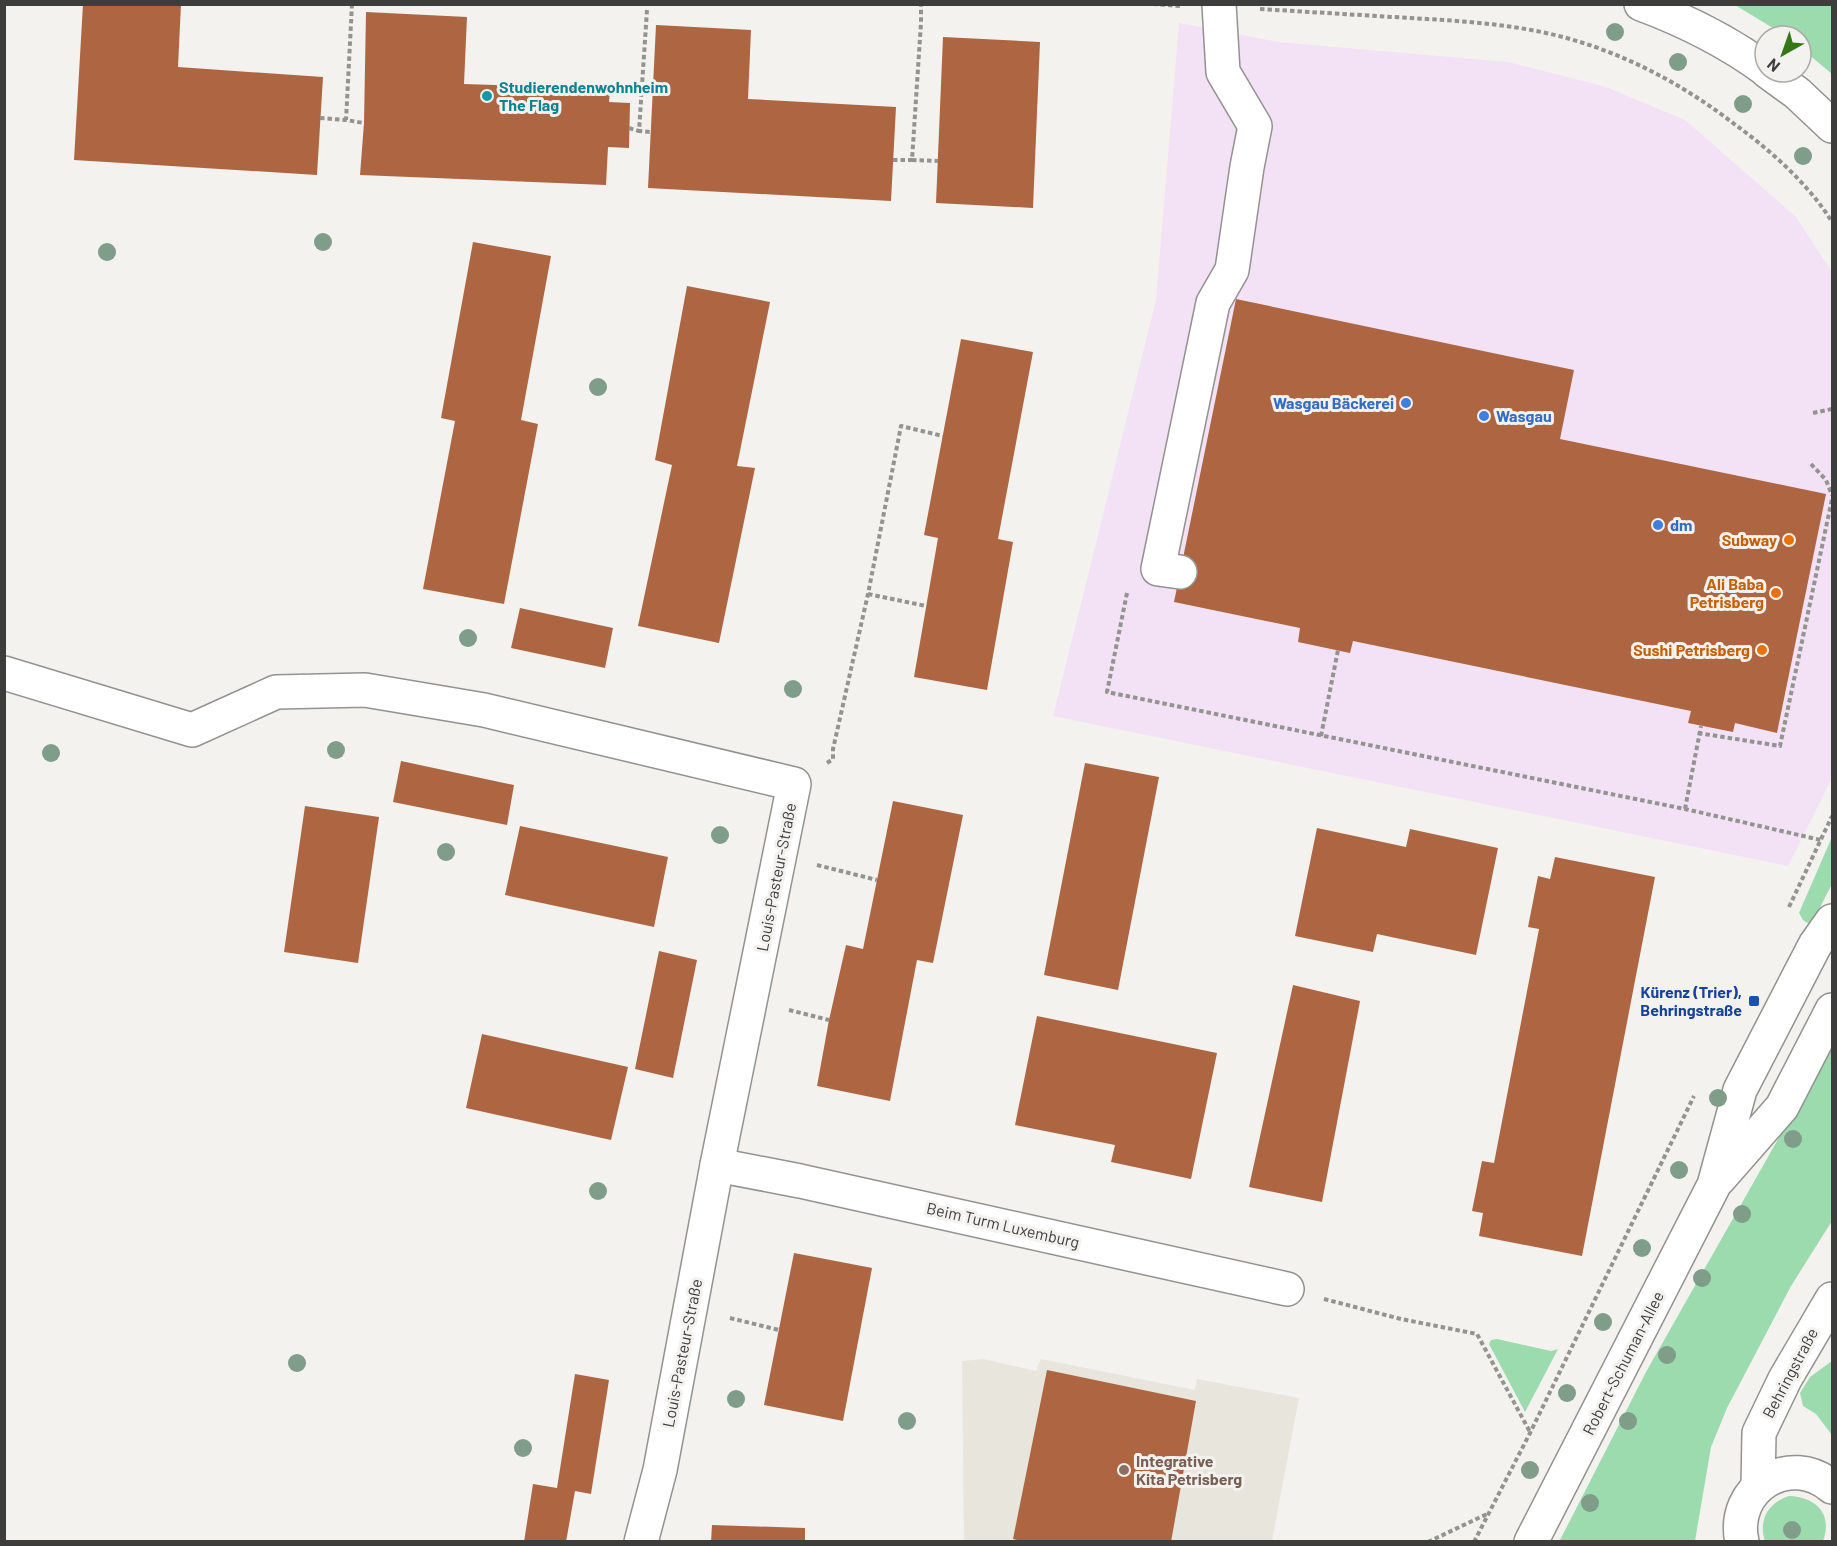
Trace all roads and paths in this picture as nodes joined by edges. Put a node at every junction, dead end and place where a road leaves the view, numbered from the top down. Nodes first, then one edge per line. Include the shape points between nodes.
1 (352, 4) edge
2 (921, 4) edge
3 (1153, 4) edge
4 (1641, 4) edge
5 (1219, 6) edge
6 (646, 10) dead end
7 (1753, 62) edge
8 (1785, 84) edge
9 (321, 118) dead end
10 (346, 120) junction
11 (364, 123) dead end
12 (1833, 126) edge
13 (629, 128) dead end
14 (639, 131) junction
15 (650, 132) dead end
16 (893, 160) dead end
17 (912, 160) junction
18 (938, 161) dead end
19 (1833, 222) edge
20 (1833, 409) edge
21 (1813, 413) dead end
22 (943, 436) dead end
23 (1811, 464) dead end
24 (1833, 497) edge
25 (1180, 572) dead end
26 (1128, 588) dead end
27 (868, 594) junction
28 (926, 606) dead end
29 (1338, 650) dead end
30 (4, 673) edge
31 (1701, 726) dead end
32 (1698, 733) junction
33 (1321, 736) junction
34 (794, 784) junction
35 (1684, 809) junction
36 (1833, 816) edge
37 (1821, 840) junction
38 (813, 864) dead end
39 (877, 880) dead end
40 (1788, 909) dead end
41 (1833, 921) edge
42 (783, 1009) dead end
43 (1833, 1010) edge
44 (829, 1020) dead end
45 (1698, 1088) dead end
46 (717, 1165) junction
47 (1714, 1185) junction
48 (1287, 1289) joint
49 (1833, 1299) edge
50 (723, 1317) dead end
51 (779, 1330) dead end
52 (1530, 1432) junction
53 (1758, 1487) junction
54 (1833, 1487) edge
55 (1487, 1514) junction
56 (641, 1542) edge
57 (1428, 1542) edge
58 (1474, 1542) edge
59 (1531, 1542) edge
60 (1742, 1542) edge

1 - 10 path
2 - 17 path
3 - 5 path
4 - 7 street via 1689,25
5 - 19 path via 1484,22 1593,47 1669,80 1714,108 1790,171
5 - 25 street via 1223,72 1256,126 1232,270 1213,303 1158,569
6 - 14 path
8 - 12 street
9 - 10 path
10 - 11 path
13 - 14 path
14 - 15 path
16 - 17 path
17 - 18 path
20 - 21 path
22 - 27 path via 901,426
23 - 24 path via 1826,480
24 - 32 path via 1780,746
26 - 33 path via 1107,692
27 - 28 path
27 - 34 path via 833,759
29 - 33 path
30 - 34 street, Louis-Pasteur-Straße via 192,730 276,692 365,690 484,710
31 - 32 path
32 - 35 path
33 - 35 path
34 - 46 street, Louis-Pasteur-Straße
35 - 37 path
36 - 37 path
37 - 40 path
38 - 39 path
41 - 47 street, Robert-Schuman-Allee via 1815,945 1740,1090
42 - 44 path
43 - 47 street, Robert-Schuman-Allee via 1782,1107
45 - 52 path
46 - 48 street, Beim Turm Luxemburg
46 - 56 street, Louis-Pasteur-Straße via 660,1470
47 - 59 street, Robert-Schuman-Allee
48 - 52 path via 1477,1334
49 - 53 street, Behringstraße via 1785,1379 1759,1433
50 - 51 path
52 - 55 path
53 - 54 street via 1775,1477 1799,1472
53 - 60 street via 1741,1515
55 - 57 path
55 - 58 path

